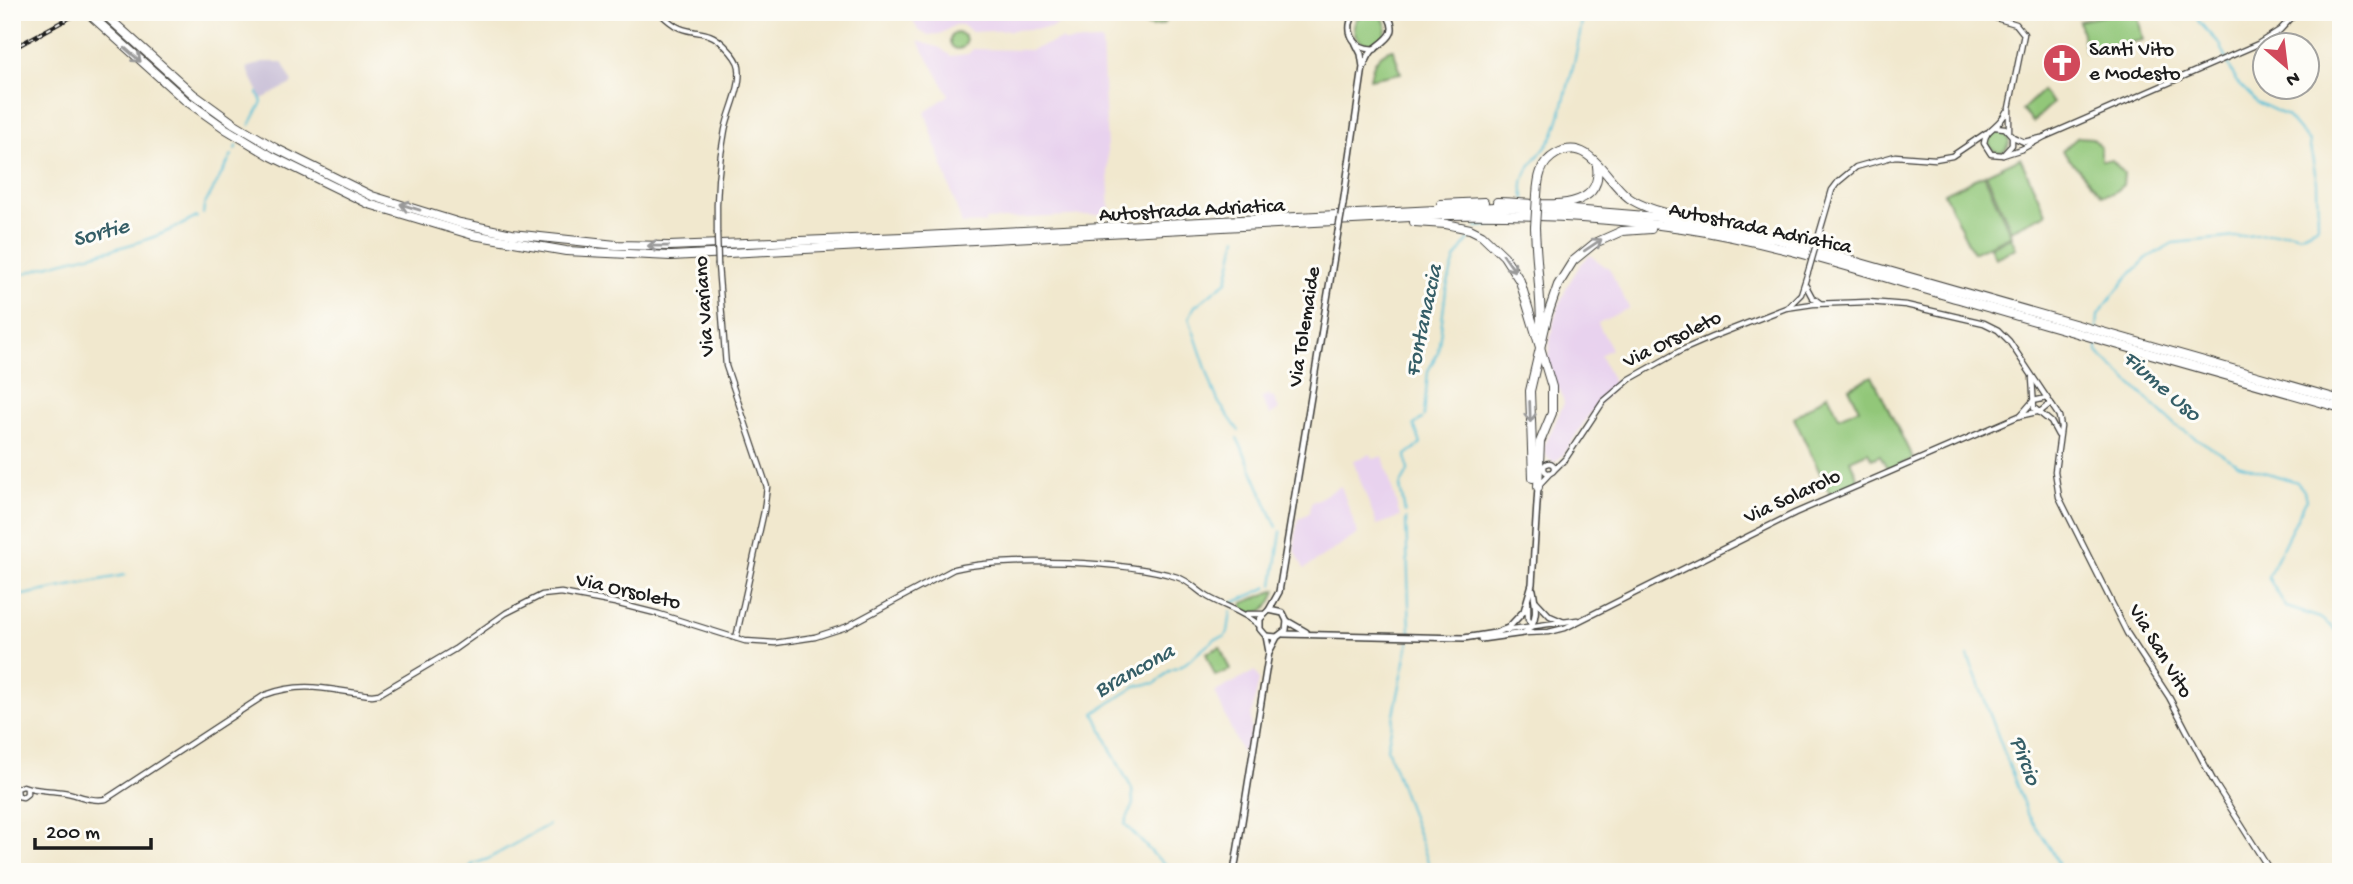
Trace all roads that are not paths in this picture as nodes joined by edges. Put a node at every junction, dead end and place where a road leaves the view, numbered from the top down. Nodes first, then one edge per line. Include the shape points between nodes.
1 (102, 12) edge
2 (659, 12) edge
3 (1356, 12) edge
4 (1385, 12) edge
5 (1976, 12) edge
6 (2297, 12) edge
7 (88, 13) edge
8 (1356, 44) junction
9 (1375, 49) junction
10 (1363, 66) junction
11 (186, 94) junction
12 (2009, 108) junction
13 (1995, 127) junction
14 (1986, 133) junction
15 (2010, 134) junction
16 (2042, 138) junction
17 (1985, 148) junction
18 (1965, 149) junction
19 (2003, 155) junction
20 (1597, 166) junction
21 (1348, 213) junction
22 (1291, 224) junction
23 (1682, 228) junction
24 (1776, 239) junction
25 (1805, 285) junction
26 (1821, 303) junction
27 (1786, 309) junction
28 (1540, 345) junction
29 (2135, 346) junction
30 (2032, 377) junction
31 (2049, 400) junction
32 (2341, 400) edge
33 (2033, 401) junction
34 (2341, 408) edge
35 (2037, 412) junction
36 (2019, 416) junction
37 (2059, 438) junction
38 (1539, 452) junction
39 (1551, 468) junction
40 (1536, 486) junction
41 (1279, 592) junction
42 (1532, 601) junction
43 (1266, 612) junction
44 (1283, 613) junction
45 (1246, 614) junction
46 (1585, 618) junction
47 (1287, 621) junction
48 (1565, 622) junction
49 (1259, 625) junction
50 (1532, 626) junction
51 (1503, 631) junction
52 (1524, 633) junction
53 (1541, 633) junction
54 (1309, 634) junction
55 (1266, 636) junction
56 (1280, 636) junction
57 (736, 638) junction
58 (1464, 638) junction
59 (1269, 652) junction
60 (26, 787) junction
61 (34, 790) junction
62 (14, 791) edge
63 (27, 794) junction
64 (1234, 872) edge
65 (2271, 872) edge

1 - 11 highway, Autostrada Adriatica
2 - 57 street, Via Variano, bridge via 683,30 713,35 739,68 716,187 718,265 726,366 767,487
3 - 8 main road, Via Tolemaide via 1349,26
4 - 9 main road, Via Tolemaide via 1391,31 1386,43
5 - 12 street via 2022,29 2025,38
6 - 16 street via 2273,36
7 -> 11 highway, Autostrada Adriatica
8 - 9 main road
8 - 10 main road, Via Tolemaide
9 - 10 main road, Via Tolemaide
10 - 41 main road, Via Tolemaide, bridge
21 -> 11 highway, Autostrada Adriatica via 669,246 561,241 460,223 372,196 275,148
11 - 22 highway, Autostrada Adriatica via 226,129 369,204 473,235 566,251 671,256
12 - 13 street
12 - 15 street
13 - 14 street
13 - 15 street
14 - 17 street
14 - 18 street
15 - 16 street via 2024,142
15 - 19 street via 2012,145
16 - 19 street
17 - 18 street
17 - 19 street via 1993,155
18 - 25 street, bridge via 1942,158 1874,160 1838,182
20 - 21 highway via 1594,190 1575,201 1461,203
20 - 24 highway via 1622,194 1643,206 1759,231
20 - 28 highway, bridge via 1574,150 1560,152 1542,169 1535,227
21 - 24 highway, Autostrada Adriatica via 1495,207 1573,210 1658,217
22 - 23 highway, Autostrada Adriatica via 1519,214
22 -> 28 highway via 1425,222 1477,232 1492,242 1514,271
28 -> 23 highway via 1558,285 1587,248 1622,232
23 - 29 highway, Autostrada Adriatica via 1838,264
24 - 29 highway, Autostrada Adriatica
25 - 26 street
25 - 27 street
26 - 27 street, Via Orsoleto
26 - 30 street, Via San Vito via 1906,305 1984,323 2010,341
27 - 39 street, Via Orsoleto via 1680,351 1629,379 1603,402 1566,458
28 - 38 highway via 1553,391 1552,413
28 -> 40 highway via 1530,391
29 - 32 highway, Autostrada Adriatica
29 - 34 highway, Autostrada Adriatica
30 - 31 street, Via San Vito
30 - 33 street, Via San Vito
31 - 33 street
31 - 35 street, Via Solarolo
31 - 37 street, Via San Vito via 2060,421
33 - 35 street, Via San Vito
33 - 36 street, Via Solarolo
35 - 36 street, Via Solarolo
35 - 37 street, Via San Vito via 2051,422
36 - 46 street, Via Solarolo via 1795,513
37 - 65 street, Via San Vito via 2059,497 2075,531 2127,633
38 - 39 highway
38 - 40 highway
39 - 40 street, Via Orsoleto
40 - 42 main road
41 - 43 main road, Via Tolemaide
41 - 44 main road, Via Tolemaide
42 - 48 street
42 - 50 main road
42 - 51 main road
43 - 44 main road
43 - 45 street, Via Orsoleto
43 - 49 main road, Via Tolemaide
44 - 47 main road, Via Tolemaide
45 - 49 street, Via Orsoleto
45 - 57 street, Via Orsoleto via 1206,596 1188,581 1158,573 1088,565 970,565 945,573 831,633 766,643
46 - 48 street, Via Solarolo
46 - 53 street, Via Solarolo
47 - 54 main road
47 - 56 main road
48 - 50 street, Via Solarolo
49 - 55 main road
50 - 51 street, Via Solarolo
50 - 52 main road
50 - 53 street
51 - 58 main road
52 - 53 street, Via Solarolo
52 - 58 main road
54 - 56 main road
54 - 58 main road
55 - 56 main road
55 - 59 main road
56 - 59 main road
57 - 61 street, Via Orsoleto via 615,603 561,593 542,595 379,694 300,686 265,695 106,799
59 - 64 main road
60 - 61 street, Via Orsoleto
60 - 62 street
60 - 63 street
61 - 63 street
62 - 63 street via 21,797

